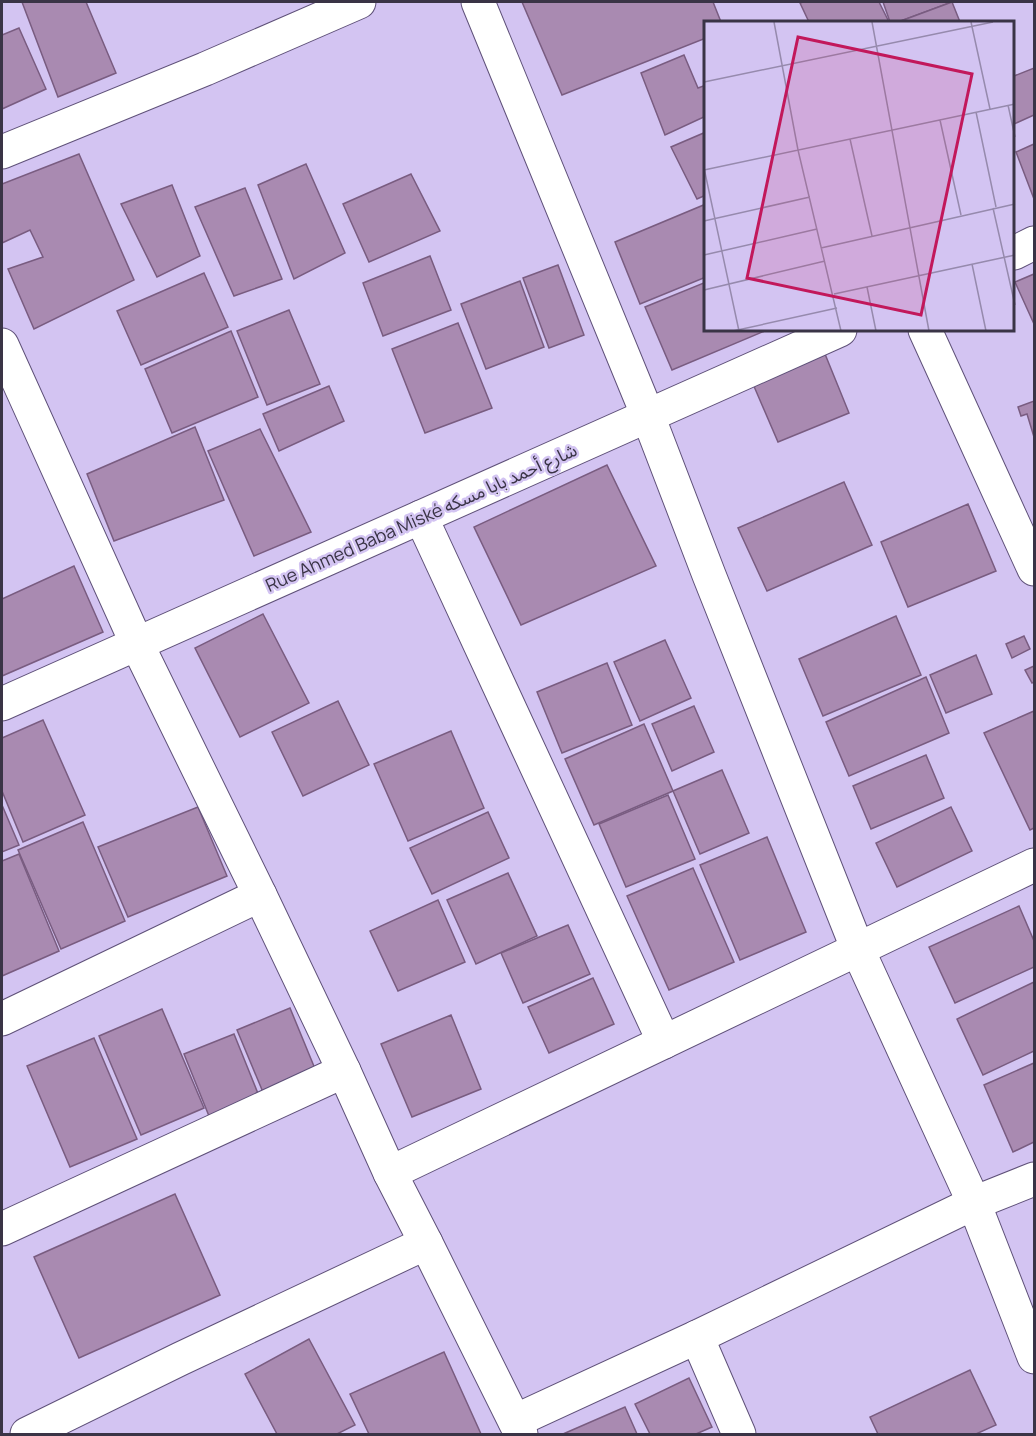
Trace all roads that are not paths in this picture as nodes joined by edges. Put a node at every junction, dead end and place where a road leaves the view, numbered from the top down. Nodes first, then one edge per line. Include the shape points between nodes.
1 (359, 2) edge
2 (478, 2) edge
3 (2, 152) edge
4 (1035, 243) edge
5 (1015, 253) edge
6 (836, 332) edge
7 (926, 332) edge
8 (2, 345) edge
9 (648, 416) junction
10 (421, 517) junction
11 (1035, 569) edge
12 (137, 644) junction
13 (2, 704) edge
14 (1035, 865) edge
15 (260, 895) junction
16 (858, 950) junction
17 (2, 1019) edge
18 (664, 1042) junction
19 (344, 1071) junction
20 (390, 1173) junction
21 (1035, 1179) edge
22 (974, 1203) junction
23 (2, 1229) edge
24 (426, 1243) junction
25 (697, 1337) junction
26 (1035, 1357) edge
27 (518, 1428) edge
28 (27, 1434) edge
29 (739, 1434) edge

1 - 3 street
2 - 9 street
4 - 5 street
6 - 9 street, Rue Ahmed Baba Miské شارع أحمد بابا مسكه
7 - 11 street
8 - 12 street
9 - 10 street, Rue Ahmed Baba Miské شارع أحمد بابا مسكه
9 - 16 street
10 - 12 street, Rue Ahmed Baba Miské شارع أحمد بابا مسكه
10 - 18 street
12 - 13 street, Rue Ahmed Baba Miské شارع أحمد بابا مسكه
12 - 15 street
14 - 16 street
15 - 17 street
15 - 19 street
16 - 18 street
16 - 22 street
18 - 20 street
19 - 20 street
19 - 23 street
20 - 24 street
21 - 22 street
22 - 25 street
22 - 26 street
24 - 27 street
24 - 28 street
25 - 27 street
25 - 29 street

